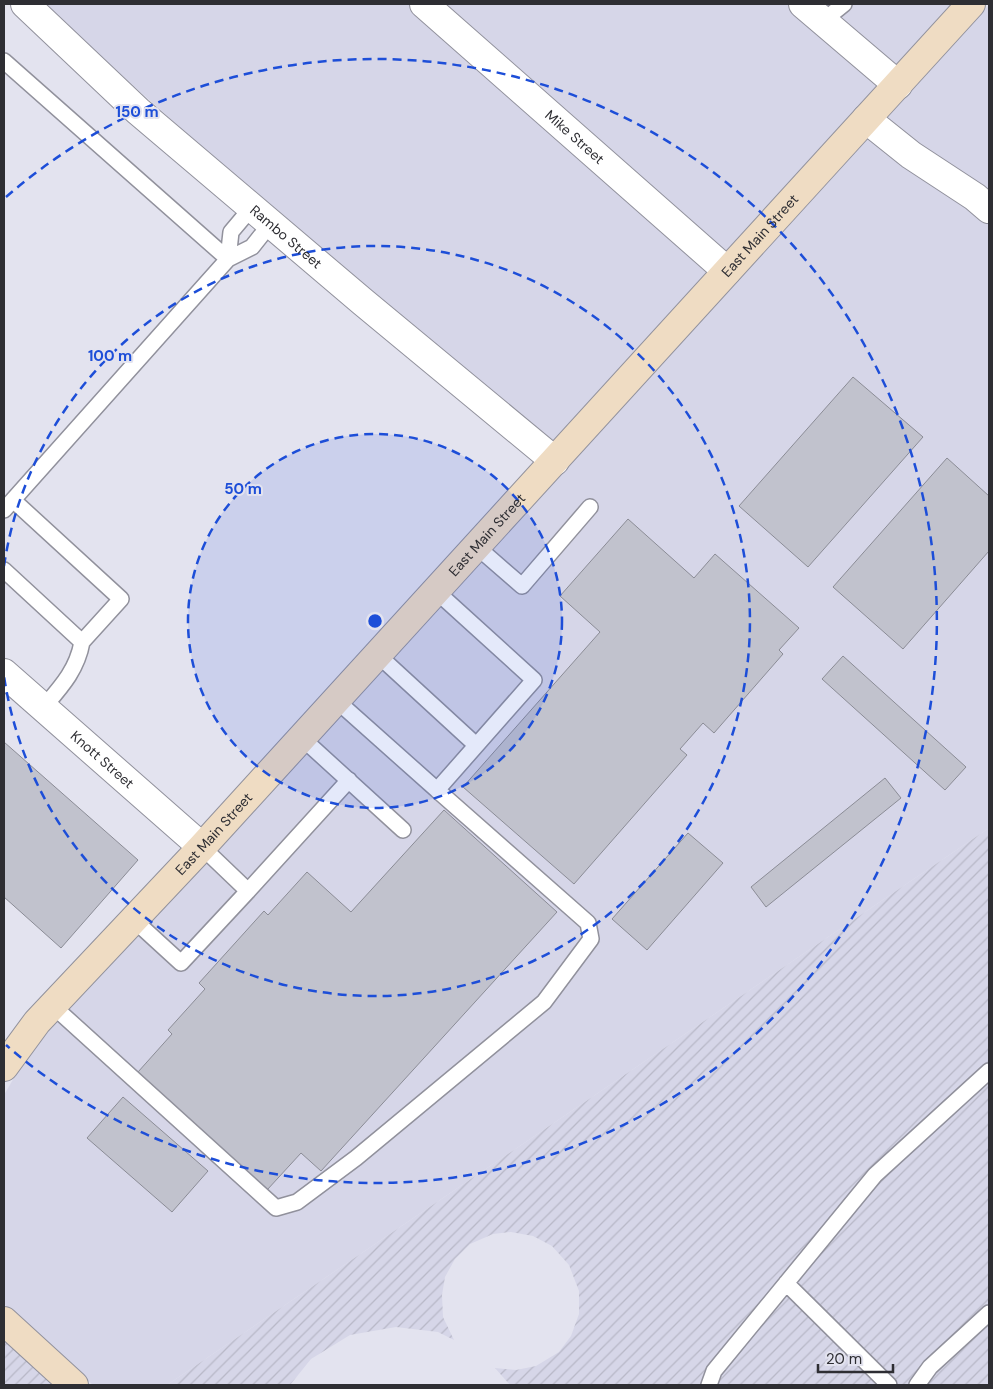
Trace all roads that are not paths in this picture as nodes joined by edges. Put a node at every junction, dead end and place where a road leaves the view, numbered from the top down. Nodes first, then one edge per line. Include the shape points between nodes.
1 (24, 4) edge
2 (424, 4) edge
3 (844, 4) edge
4 (972, 4) edge
5 (813, 12) edge
6 (4, 61) edge
7 (898, 85) junction
8 (866, 119) junction
9 (989, 209) edge
10 (261, 215) junction
11 (228, 259) junction
12 (727, 271) junction
13 (555, 461) junction
14 (8, 505) edge
15 (590, 507) dead end
16 (476, 546) junction
17 (4, 570) edge
18 (436, 591) junction
19 (82, 642) junction
20 (378, 655) junction
21 (4, 673) edge
22 (336, 700) junction
23 (43, 708) junction
24 (302, 738) junction
25 (476, 745) junction
26 (349, 780) junction
27 (437, 790) junction
28 (404, 830) dead end
29 (202, 847) junction
30 (248, 891) junction
31 (134, 920) junction
32 (53, 1006) junction
33 (4, 1067) edge
34 (989, 1071) edge
35 (786, 1283) junction
36 (989, 1313) edge
37 (4, 1321) edge
38 (74, 1385) edge
39 (709, 1385) edge
40 (889, 1385) edge
41 (917, 1385) edge

1 - 10 street, Rambo Street via 138,111
2 - 12 street, Mike Street
3 - 5 lane
4 - 7 main road, East Main Street
5 - 7 street
6 - 11 lane
7 - 8 main road, East Main Street
8 - 9 street
8 - 12 main road, East Main Street
10 - 11 lane via 252,247
10 - 11 lane via 231,232
10 - 13 street, Rambo Street
11 - 14 lane
12 - 13 main road, East Main Street
13 - 16 main road, East Main Street
14 - 19 lane via 120,599
15 - 16 lane via 522,586
16 - 18 main road, East Main Street
17 - 19 lane
18 - 20 main road, East Main Street
18 - 25 lane via 534,680
19 - 23 lane via 70,677
20 - 22 main road, East Main Street
20 - 25 lane
21 - 23 street, Knott Street
22 - 24 main road, East Main Street
22 - 27 lane
23 - 29 street, Knott Street
24 - 26 lane
24 - 29 main road, East Main Street
25 - 27 lane
26 - 28 lane
26 - 30 lane
27 - 32 lane via 588,923 591,940 544,1002 356,1158 297,1202 276,1208
29 - 30 lane
29 - 31 main road, East Main Street
30 - 31 lane via 181,963
31 - 32 main road, East Main Street
32 - 33 main road, East Main Street
34 - 35 lane via 875,1175
35 - 39 lane via 714,1371
35 - 40 lane
36 - 41 lane via 930,1367
37 - 38 main road

